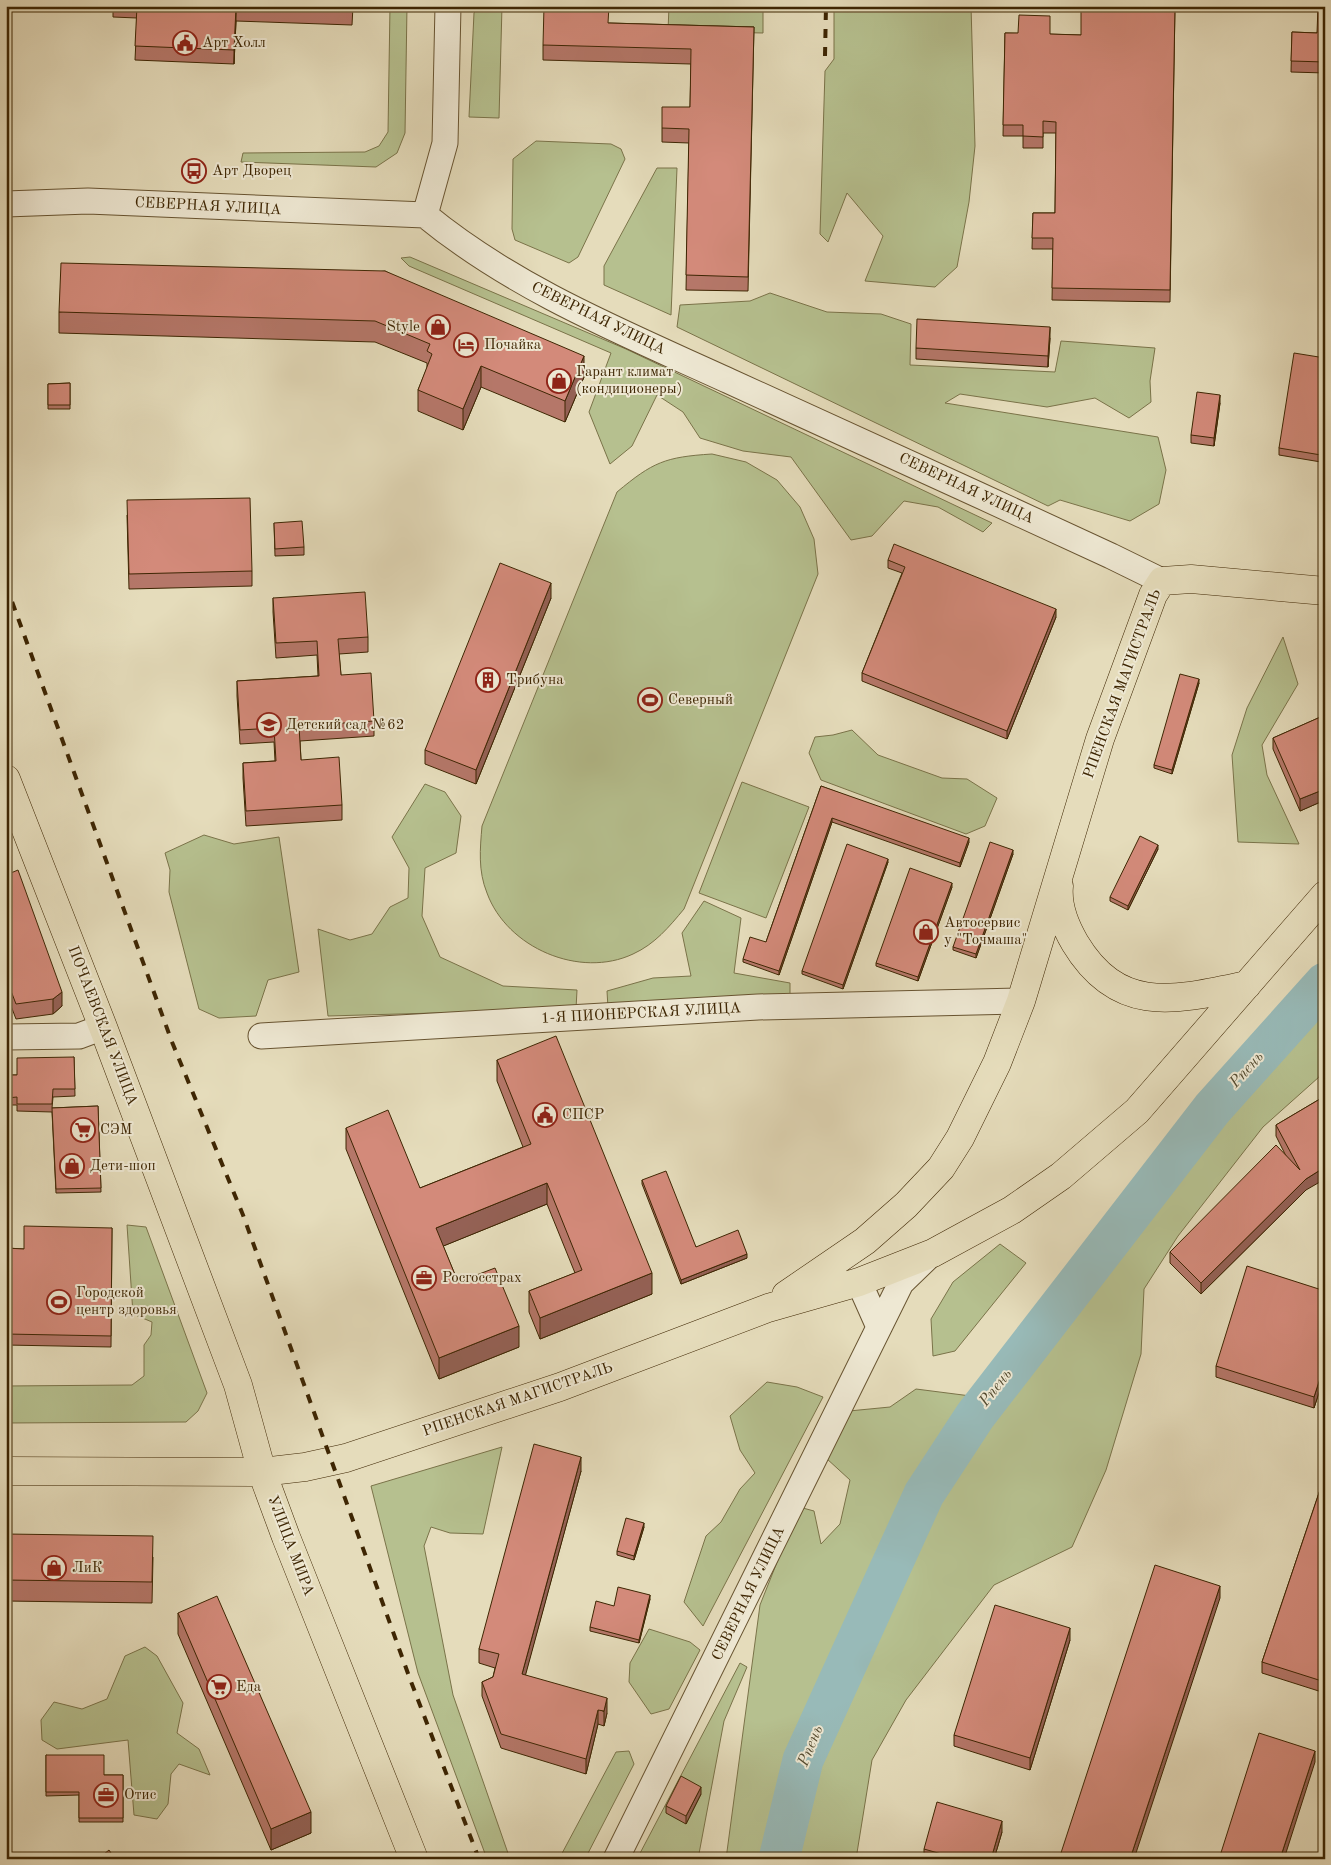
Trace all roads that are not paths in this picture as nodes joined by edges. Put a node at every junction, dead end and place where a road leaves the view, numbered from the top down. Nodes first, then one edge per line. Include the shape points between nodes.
1 (448, 6) edge
2 (6, 204) edge
3 (425, 215) junction
4 (1162, 581) junction
5 (1325, 591) edge
6 (6, 780) edge
7 (1063, 857) junction
8 (1325, 895) edge
9 (1247, 985) junction
10 (1021, 1001) junction
11 (103, 1027) junction
12 (261, 1036) dead end
13 (6, 1037) edge
14 (933, 1253) junction
15 (859, 1282) junction
16 (768, 1308) junction
17 (879, 1327) junction
18 (6, 1471) edge
19 (262, 1472) junction
20 (414, 1859) edge
21 (616, 1859) edge

1 - 3 street via 445,142
2 - 3 street, СЕВЕРНАЯ УЛИЦА via 88,201
3 - 4 street, СЕВЕРНАЯ УЛИЦА via 459,243 521,283
4 - 5 main road, РПЕНСКАЯ МАГИСТРАЛЬ via 1191,580
4 - 7 main road, РПЕНСКАЯ МАГИСТРАЛЬ via 1153,595 1100,739
6 - 11 main road, ПОЧАЕВСКАЯ УЛИЦА
7 - 9 main road, РПЕНСКАЯ МАГИСТРАЛЬ via 1058,896 1065,927 1097,974 1121,990 1150,997 1192,996
7 - 10 main road, РПЕНСКАЯ МАГИСТРАЛЬ
8 - 9 main road, РПЕНСКАЯ МАГИСТРАЛЬ
9 - 14 main road, РПЕНСКАЯ МАГИСТРАЛЬ via 1137,1111 1061,1176 1012,1210
10 - 12 street, 1-Я ПИОНЕРСКАЯ УЛИЦА via 758,1007
10 - 16 main road, РПЕНСКАЯ МАГИСТРАЛЬ via 997,1063 960,1138 941,1168 865,1241
11 - 13 street via 80,1036
11 - 19 main road, ПОЧАЕВСКАЯ УЛИЦА via 238,1384
14 - 15 main road, РПЕНСКАЯ МАГИСТРАЛЬ
14 - 17 street, СЕВЕРНАЯ УЛИЦА via 901,1283
15 - 16 main road, РПЕНСКАЯ МАГИСТРАЛЬ
15 - 17 street
16 - 19 main road, РПЕНСКАЯ МАГИСТРАЛЬ via 560,1387 427,1432 346,1458
17 - 21 street, СЕВЕРНАЯ УЛИЦА
18 - 19 main road
19 - 20 main road, УЛИЦА МИРА

